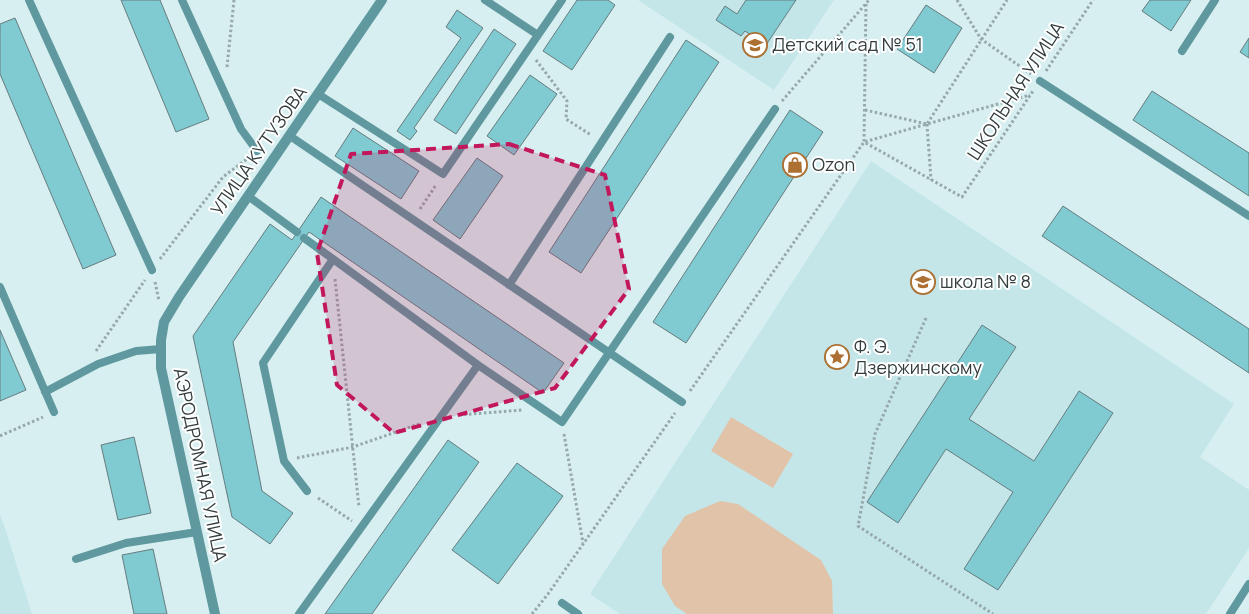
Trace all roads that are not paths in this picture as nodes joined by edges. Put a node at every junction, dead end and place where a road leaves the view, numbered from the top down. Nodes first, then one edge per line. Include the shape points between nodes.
1 (29, 0) edge
2 (182, 0) edge
3 (382, 0) edge
4 (485, 0) edge
5 (562, 0) edge
6 (1215, 0) edge
7 (538, 35) junction
8 (670, 37) dead end
9 (1182, 51) dead end
10 (1040, 80) road end
11 (318, 94) junction
12 (775, 109) road end
13 (290, 136) junction
14 (257, 151) road end
15 (248, 196) junction
16 (1249, 216) edge
17 (297, 232) dead end
18 (304, 238) dead end
19 (333, 259) junction
20 (152, 270) road end
21 (509, 285) junction
22 (0, 287) edge
23 (164, 322) joint
24 (161, 349) junction
25 (610, 353) junction
26 (478, 365) junction
27 (46, 392) junction
28 (682, 402) road end
29 (54, 412) road end
30 (307, 491) road end
31 (197, 532) junction
32 (76, 560) dead end
33 (1249, 584) edge
34 (562, 603) dead end
35 (215, 614) edge
36 (299, 614) edge
37 (578, 614) edge
38 (1230, 614) edge

1 - 20 lane
2 - 14 lane via 241,129
3 - 11 street, УЛИЦА КУТУЗОВА
4 - 7 lane
5 - 7 lane
6 - 9 lane
7 - 11 lane via 443,174
8 - 21 lane
10 - 16 lane
11 - 13 street, УЛИЦА КУТУЗОВА
12 - 25 lane
13 - 15 street, УЛИЦА КУТУЗОВА
13 - 21 lane
15 - 17 lane
15 - 23 street, УЛИЦА КУТУЗОВА
18 - 19 lane
19 - 26 lane
19 - 30 lane via 263,363 284,461
21 - 25 lane
22 - 27 lane
23 - 24 street, АЭРОДРОМНАЯ УЛИЦА
24 - 27 lane via 136,351 98,364
24 - 31 street, АЭРОДРОМНАЯ УЛИЦА via 162,368
25 - 26 lane via 562,422
25 - 28 lane
26 - 36 lane
27 - 29 lane
31 - 32 lane via 126,543
31 - 35 street, АЭРОДРОМНАЯ УЛИЦА
33 - 38 lane
34 - 37 lane

